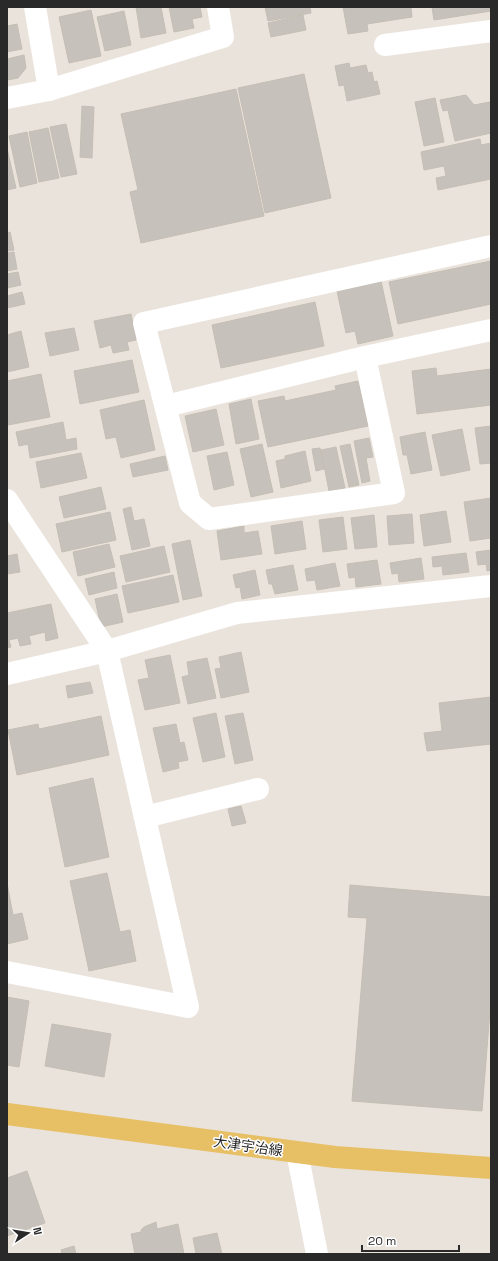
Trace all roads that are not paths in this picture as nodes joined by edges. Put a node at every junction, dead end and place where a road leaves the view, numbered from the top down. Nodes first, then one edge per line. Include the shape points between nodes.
1 (35, 7) edge
2 (218, 7) edge
3 (491, 31) edge
4 (385, 45) dead end
5 (49, 90) junction
6 (7, 98) edge
7 (491, 246) edge
8 (491, 330) edge
9 (365, 357) junction
10 (166, 406) junction
11 (7, 500) edge
12 (491, 586) edge
13 (107, 651) junction
14 (7, 674) edge
15 (258, 790) dead end
16 (145, 817) junction
17 (7, 972) edge
18 (7, 1114) edge
19 (297, 1152) junction
20 (491, 1168) edge
21 (317, 1254) edge

1 - 5 street
2 - 5 street via 223,38
3 - 4 street
5 - 6 street
7 - 10 street via 144,323
8 - 9 street
9 - 10 street
9 - 10 street via 394,493 209,519 190,503
11 - 13 street
12 - 13 street via 237,613
13 - 14 street
13 - 16 street
15 - 16 street
16 - 17 street via 188,1007
18 - 19 main road, 大津宇治線
19 - 20 main road, 大津宇治線
19 - 21 street

